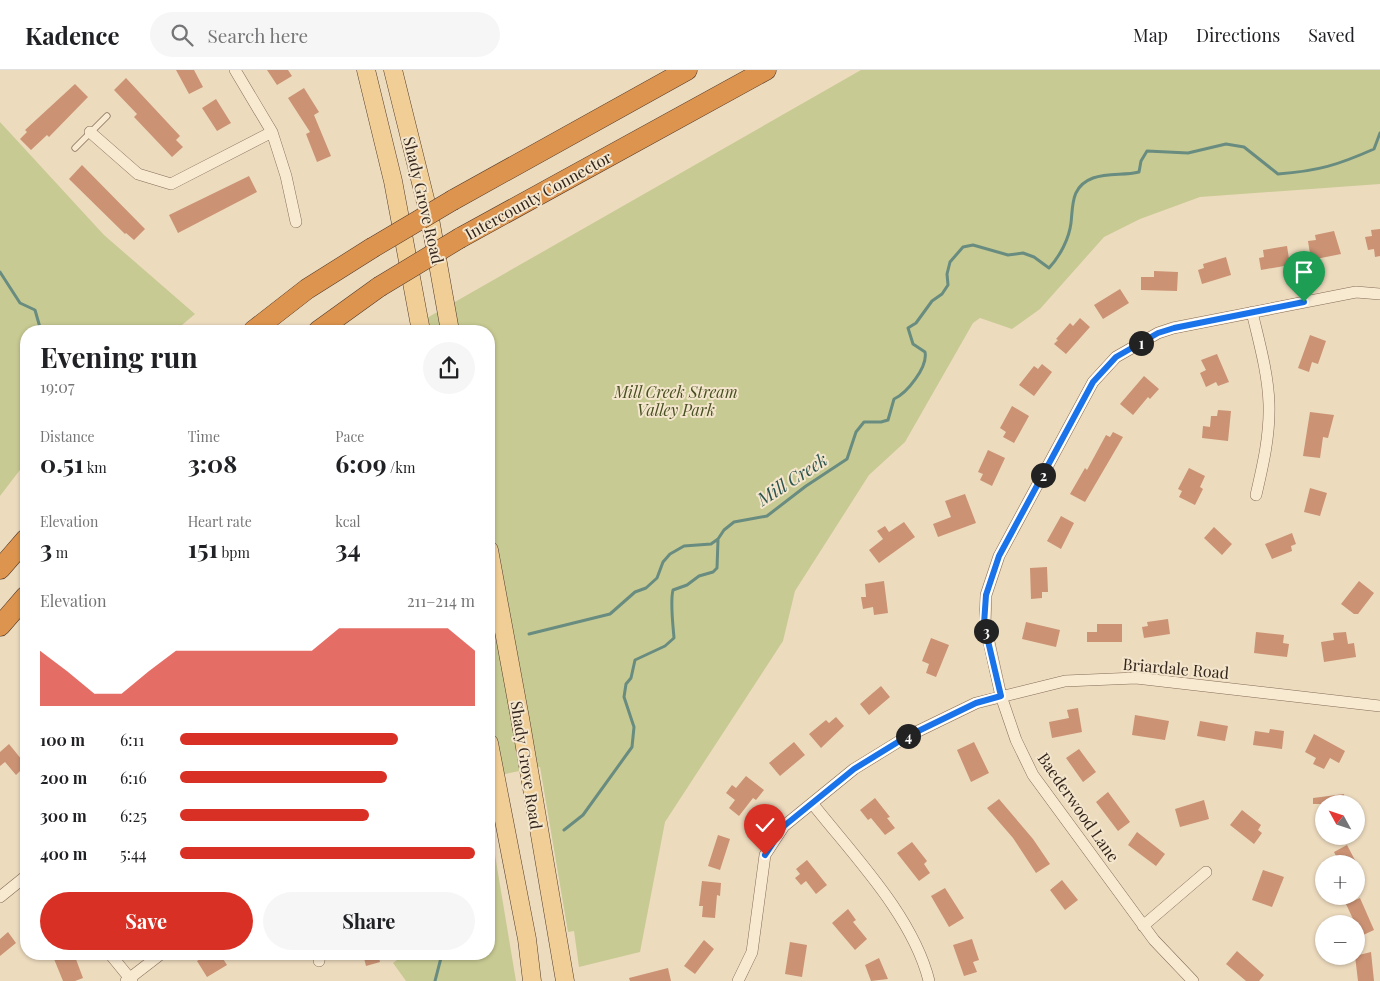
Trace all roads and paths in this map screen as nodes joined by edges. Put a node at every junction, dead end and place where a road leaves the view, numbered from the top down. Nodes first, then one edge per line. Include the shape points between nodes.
1 (235, 70) edge
2 (366, 70) edge
3 (393, 70) edge
4 (687, 70) edge
5 (766, 70) edge
6 (107, 116) dead end
7 (90, 132) junction
8 (272, 132) junction
9 (75, 148) dead end
10 (296, 222) dead end
11 (1380, 294) edge
12 (1252, 312) junction
13 (261, 325) edge
14 (326, 325) edge
15 (420, 325) edge
16 (449, 325) edge
17 (1256, 495) dead end
18 (20, 547) edge
19 (0, 569) edge
20 (495, 583) edge
21 (20, 603) edge
22 (0, 626) edge
23 (1001, 696) junction
24 (1380, 706) edge
25 (495, 774) edge
26 (812, 803) junction
27 (1206, 872) dead end
28 (20, 881) edge
29 (0, 897) edge
30 (1144, 926) junction
31 (114, 960) edge
32 (154, 960) edge
33 (129, 980) edge
34 (532, 981) edge
35 (564, 981) edge
36 (738, 981) edge
37 (929, 981) edge
38 (1193, 981) edge

1 - 8 street
2 - 15 main road, Shady Grove Road via 393,181
3 - 16 main road, Shady Grove Road via 430,219
4 - 13 highway, bridge via 372,248 307,289
5 - 14 highway, Intercounty Connector, bridge via 460,238 379,287
6 - 7 lane
7 - 8 street via 138,174 171,184
7 - 9 lane
8 - 10 street
11 - 12 street, Baederwood Lane via 1356,292
12 - 17 street via 1264,362 1269,404 1266,452
12 - 23 street, Baederwood Lane via 1158,333 1116,357 1093,382 999,556 986,595 984,624
18 - 19 highway
20 - 35 main road, Shady Grove Road
21 - 22 highway
23 - 24 street, Briardale Road via 1065,681 1136,678
23 - 26 street, Briardale Road via 976,703 906,737 854,769
23 - 30 street, Baederwood Lane via 1016,740 1033,774
25 - 34 main road, Shady Grove Road
26 - 36 street, Briardale Road via 784,826 765,855 752,952
26 - 37 street via 900,914
27 - 30 street
28 - 29 street
30 - 38 street, Baederwood Lane
31 - 33 street
32 - 33 street

